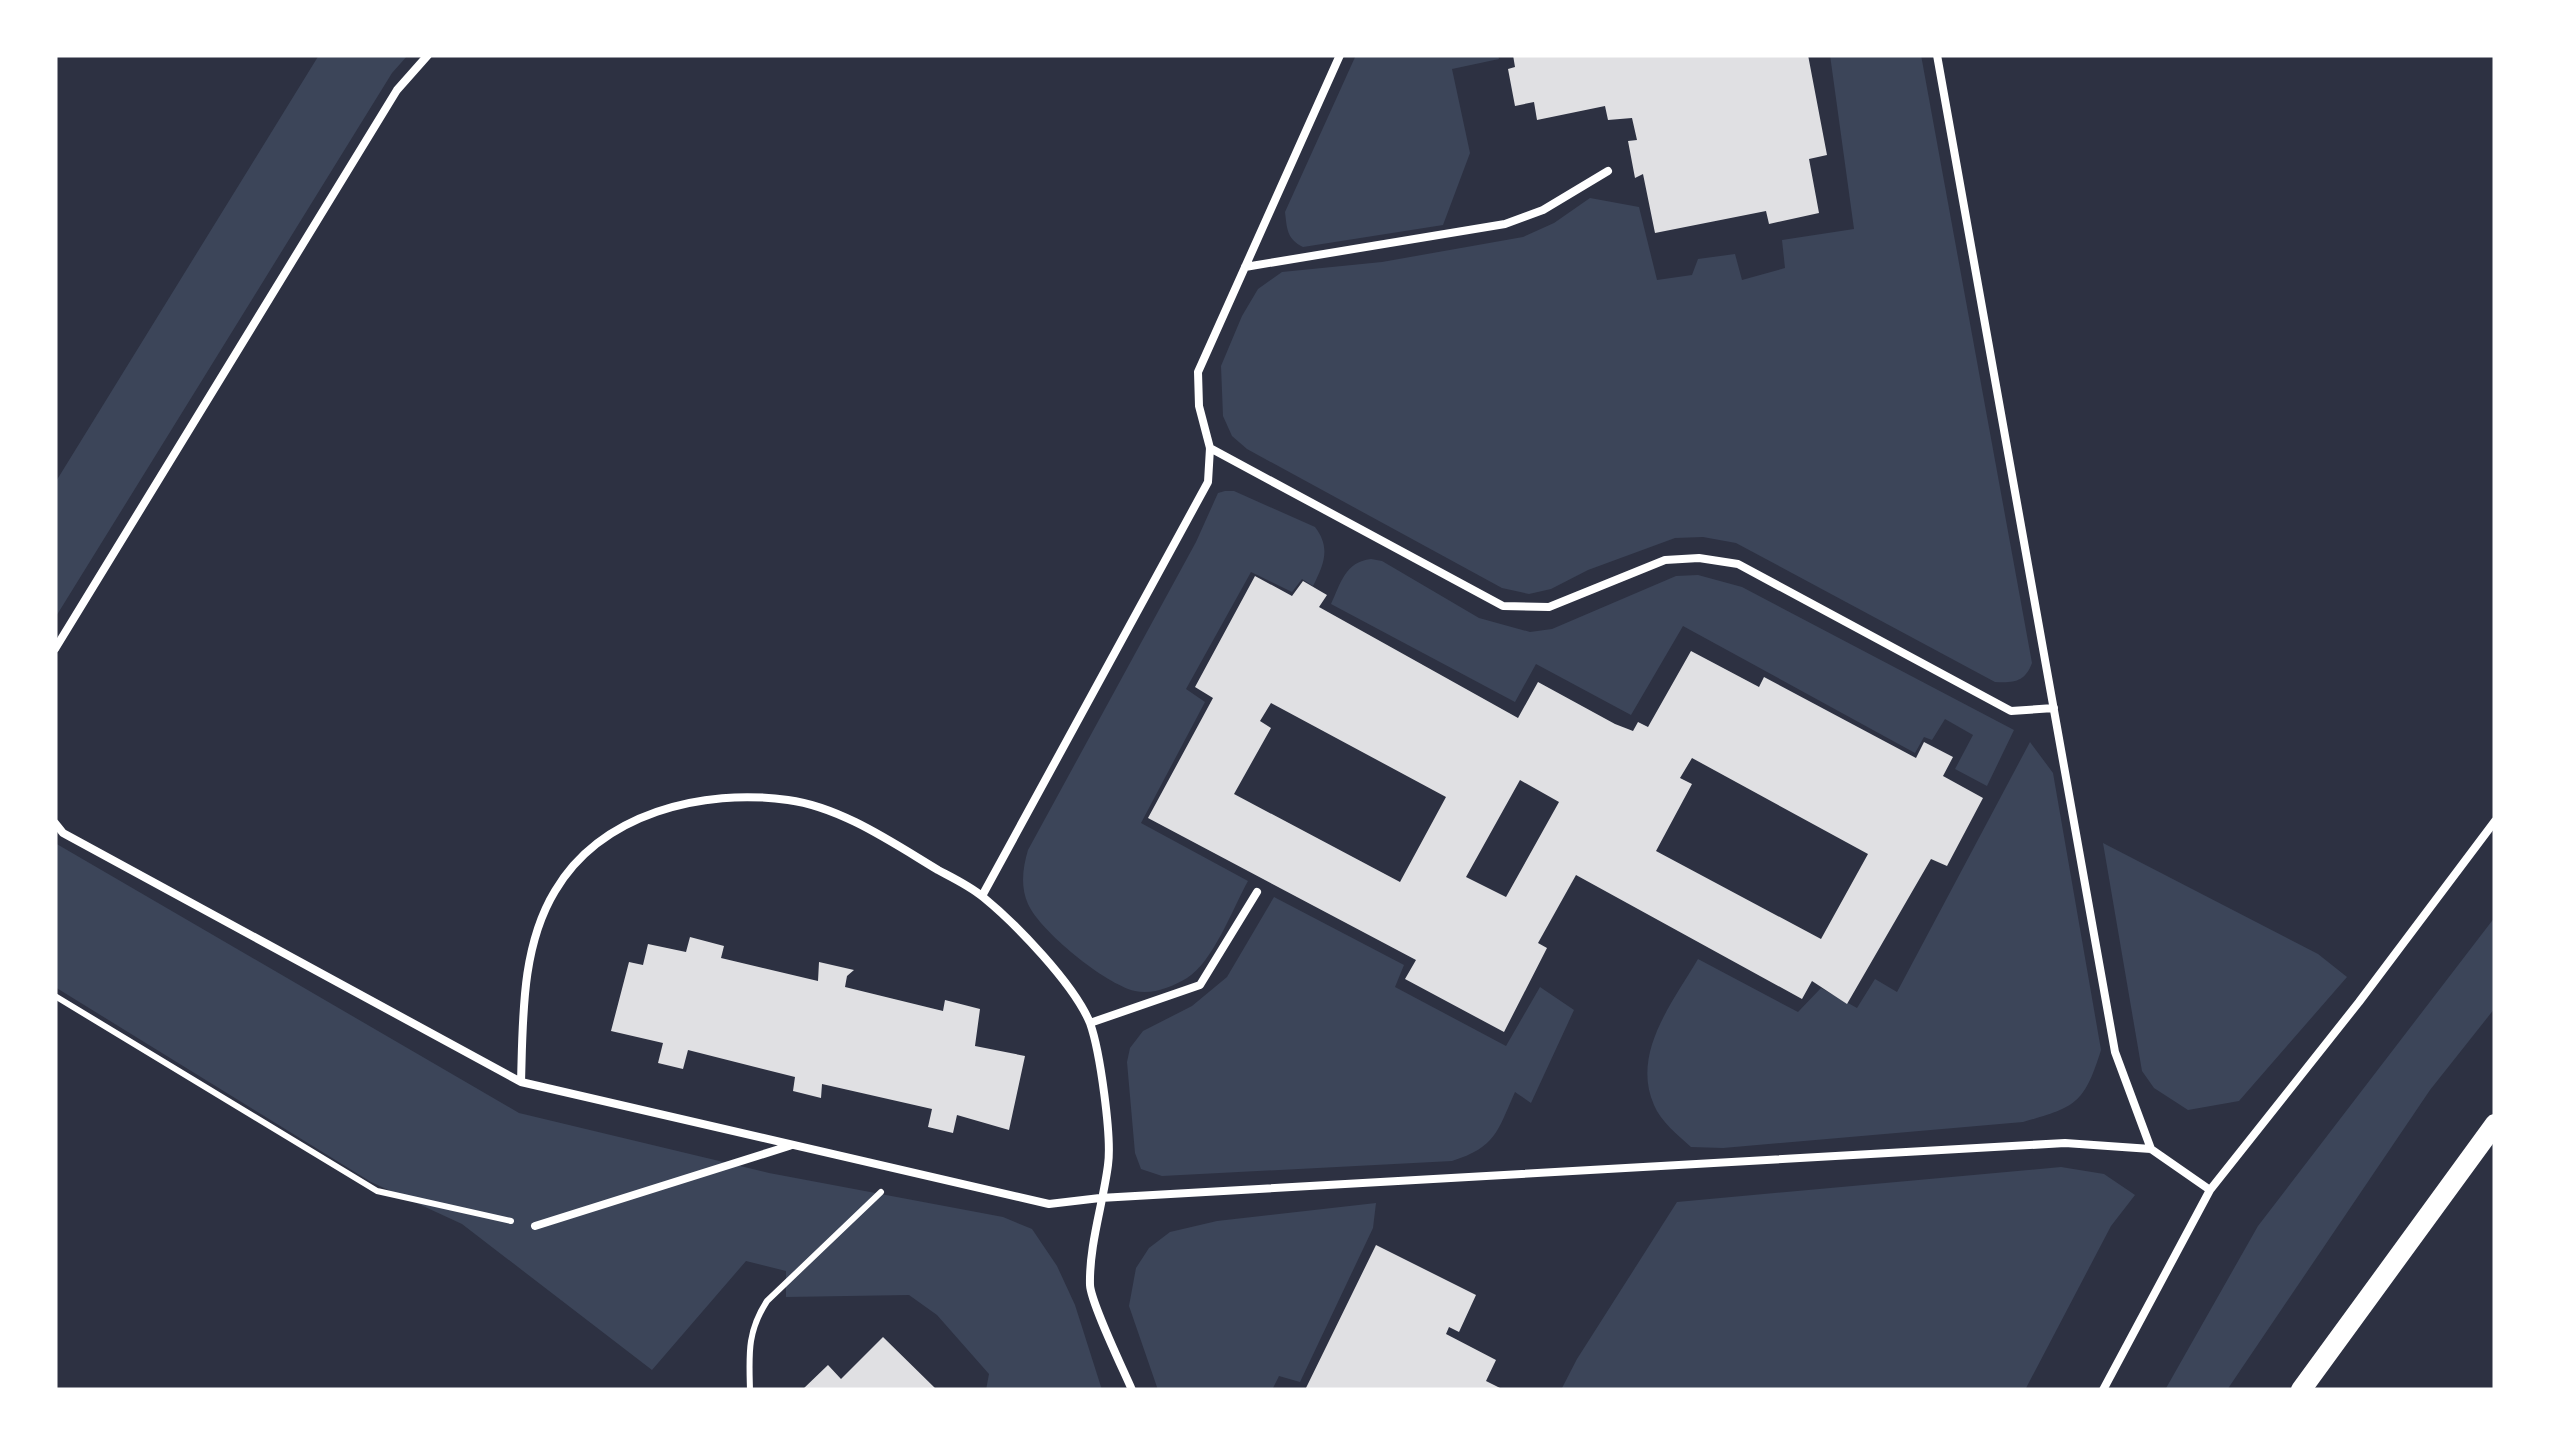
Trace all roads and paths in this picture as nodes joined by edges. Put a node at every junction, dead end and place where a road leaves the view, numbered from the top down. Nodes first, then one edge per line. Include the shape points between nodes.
1 (428, 55) edge
2 (1340, 55) edge
3 (1937, 55) edge
4 (1608, 171) dead end
5 (1245, 267) junction
6 (1210, 448) junction
7 (55, 649) edge
8 (2054, 708) junction
9 (2495, 821) edge
10 (55, 823) edge
11 (1257, 892) dead end
12 (982, 896) junction
13 (55, 996) edge
14 (1090, 1023) junction
15 (521, 1082) junction
16 (2495, 1124) edge
17 (793, 1144) junction
18 (2151, 1149) junction
19 (904, 1170) junction
20 (2210, 1190) junction
21 (1100, 1198) junction
22 (535, 1226) joint
23 (750, 1390) edge
24 (1132, 1390) edge
25 (2103, 1390) edge
26 (2301, 1390) edge

1 - 7 lane via 397,90
2 - 5 lane
3 - 8 lane
4 - 5 lane via 1505,224
5 - 6 lane via 1198,372
6 - 8 lane via 1503,606 1549,607 1665,560 1738,564 2011,711
6 - 12 lane via 1208,482
8 - 18 lane via 2114,1052
9 - 20 lane
10 - 15 lane
11 - 14 lane via 1200,985
12 - 14 lane via 1060,976
12 - 15 lane via 862,824 790,800 720,798 650,813 597,842 555,890 532,950
13 - 22 path via 378,1191
14 - 21 lane via 1109,1162
15 - 17 lane
16 - 26 main road
17 - 19 lane
17 - 22 lane
18 - 20 lane
18 - 21 lane via 2065,1142
19 - 21 lane via 1049,1204
19 - 23 path via 767,1301 754,1322
20 - 25 lane
21 - 24 lane via 1090,1288

